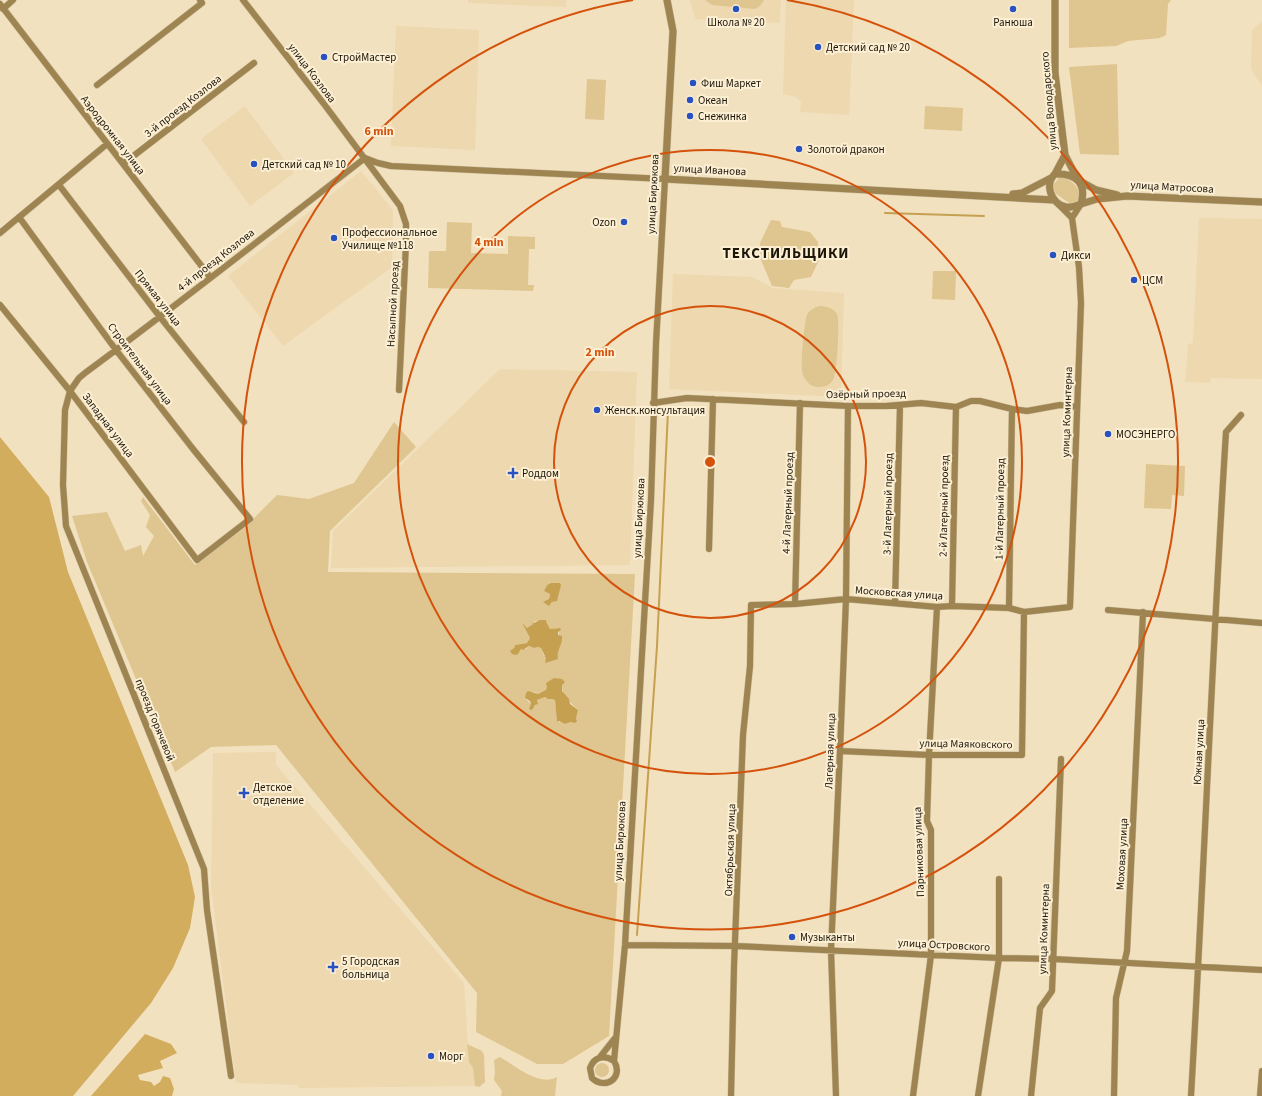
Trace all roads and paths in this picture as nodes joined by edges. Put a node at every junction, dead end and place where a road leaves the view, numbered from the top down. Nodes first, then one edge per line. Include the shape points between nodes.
1 (13, 0) edge
2 (200, 0) edge
3 (243, 0) edge
4 (667, 0) edge
5 (1055, 0) edge
6 (2, 7) edge
7 (254, 63) dead end
8 (97, 85) dead end
9 (107, 144) junction
10 (1065, 155) junction
11 (365, 158) junction
12 (123, 164) junction
13 (1053, 176) junction
14 (665, 179) junction
15 (1078, 180) junction
16 (59, 185) junction
17 (999, 196) junction
18 (1123, 196) junction
19 (1057, 202) junction
20 (1262, 202) edge
21 (1082, 204) junction
22 (20, 217) junction
23 (1072, 218) junction
24 (0, 233) edge
25 (210, 277) junction
26 (0, 305) edge
27 (160, 317) junction
28 (116, 350) junction
29 (79, 378) joint
30 (399, 390) dead end
31 (70, 391) junction
32 (713, 399) junction
33 (654, 403) junction
34 (800, 403) junction
35 (900, 405) junction
36 (848, 406) junction
37 (956, 407) junction
38 (1077, 407) junction
39 (1012, 409) junction
40 (1241, 415) dead end
41 (244, 422) dead end
42 (709, 549) dead end
43 (197, 560) joint
44 (846, 599) junction
45 (895, 603) junction
46 (795, 604) junction
47 (751, 606) joint
48 (952, 606) junction
49 (937, 607) junction
50 (1070, 607) joint
51 (1009, 608) junction
52 (1108, 610) dead end
53 (1024, 612) junction
54 (1143, 612) junction
55 (1215, 618) junction
56 (1262, 623) edge
57 (840, 751) junction
58 (929, 754) junction
59 (1061, 759) dead end
60 (999, 879) dead end
61 (625, 945) junction
62 (736, 946) junction
63 (831, 950) junction
64 (930, 955) junction
65 (999, 958) junction
66 (1053, 960) junction
67 (1123, 964) junction
68 (1199, 967) junction
69 (1262, 970) edge
70 (616, 1037) junction
71 (600, 1057) junction
72 (614, 1061) junction
73 (1262, 1070) edge
74 (231, 1076) dead end
75 (731, 1096) edge
76 (836, 1096) edge
77 (913, 1096) edge
78 (978, 1096) edge
79 (1031, 1096) edge
80 (1114, 1096) edge
81 (1191, 1096) edge
82 (1260, 1096) edge

1 - 6 street
2 - 8 street via 202,3
3 - 11 street, улица Козлова
4 - 14 street, улица Бирюкова via 673,31
5 - 10 street, улица Володарского via 1055,73
6 - 9 street, Аэродромная улица
7 - 12 street, 3-й проезд Козлова
9 - 12 street, Аэродромная улица
9 - 16 street
10 - 13 street, улица Володарского
10 - 15 street
11 - 14 street, улица Иванова via 391,166
11 - 25 street, 4-й проезд Козлова
11 - 30 street, Насыпной проезд via 400,206 406,224
12 - 25 street, Аэродромная улица
13 - 15 street via 1064,174
13 - 17 street via 1022,193
13 - 19 street via 1049,183
14 - 17 street, улица Иванова
14 - 33 street, улица Бирюкова
15 - 18 street via 1096,190
15 - 21 street via 1084,195
16 - 22 street
16 - 27 street, Прямая улица
17 - 19 street, улица Иванова
18 - 20 street, улица Матросова
18 - 21 street, улица Матросова via 1097,199
19 - 21 street via 1071,207
19 - 23 street
21 - 23 street
22 - 24 street
22 - 28 street, Строительная улица
23 - 38 street, улица Коминтерна via 1081,303
25 - 27 street, 4-й проезд Козлова
26 - 31 street, Западная улица
27 - 28 street, 4-й проезд Козлова
27 - 41 street, Прямая улица
28 - 29 street, 4-й проезд Козлова
28 - 43 street, Строительная улица via 250,519
29 - 31 street, проезд Горячевой
31 - 43 street, Западная улица
31 - 74 street, проезд Горячевой via 65,410 63,478 66,526 204,870 208,918
32 - 33 street, Озёрный проезд via 687,398
32 - 34 street, Озёрный проезд
32 - 42 street
33 - 61 street, улица Бирюкова via 651,508
34 - 36 street, Озёрный проезд
34 - 46 street, 4-й Лагерный проезд
35 - 36 street, Озёрный проезд
35 - 37 street, Озёрный проезд via 921,403
35 - 45 street, 3-й Лагерный проезд
36 - 44 street, Лагерная улица
37 - 39 street, Озёрный проезд via 971,401 980,401
37 - 48 street, 2-й Лагерный проезд
38 - 39 street, Озёрный проезд via 1060,406 1026,411
38 - 50 street, улица Коминтерна
39 - 51 street, 1-й Лагерный проезд
40 - 55 street, Южная улица via 1226,432
44 - 45 street, Московская улица
44 - 46 street, Московская улица
44 - 57 street, Лагерная улица
45 - 49 street, Московская улица
46 - 47 street, Московская улица
47 - 62 street, Октябрьская улица
48 - 49 street, Московская улица
48 - 51 street, Московская улица
49 - 58 street, Парниковая улица
50 - 53 street, Московская улица
51 - 53 street, Московская улица
52 - 54 street
53 - 58 street, улица Маяковского via 1022,755
54 - 55 street
54 - 67 street, Моховая улица via 1127,951
55 - 56 street
55 - 68 street, Южная улица
57 - 58 street, улица Маяковского
57 - 63 street, Лагерная улица
58 - 64 street, Парниковая улица via 927,821 931,830
59 - 66 street, улица Коминтерна
60 - 65 street
61 - 62 street, улица Островского
61 - 70 street, улица Бирюкова
62 - 63 street, улица Островского
62 - 75 street, Октябрьская улица
63 - 64 street, улица Островского
63 - 76 street, Лагерная улица
64 - 65 street, улица Островского
64 - 77 street, Парниковая улица
65 - 66 street, улица Островского
65 - 78 street
66 - 67 street, улица Островского
66 - 79 street, улица Коминтерна via 1052,991 1040,1008
67 - 68 street, улица Островского
67 - 80 street, Моховая улица via 1116,998
68 - 69 street, улица Островского
68 - 81 street, Южная улица
70 - 71 street, улица Бирюкова
70 - 72 street, улица Бирюкова
71 - 72 street
71 - 72 street, улица Бирюкова via 592,1063 590,1071 592,1078 600,1083 610,1082 616,1076
73 - 82 street

